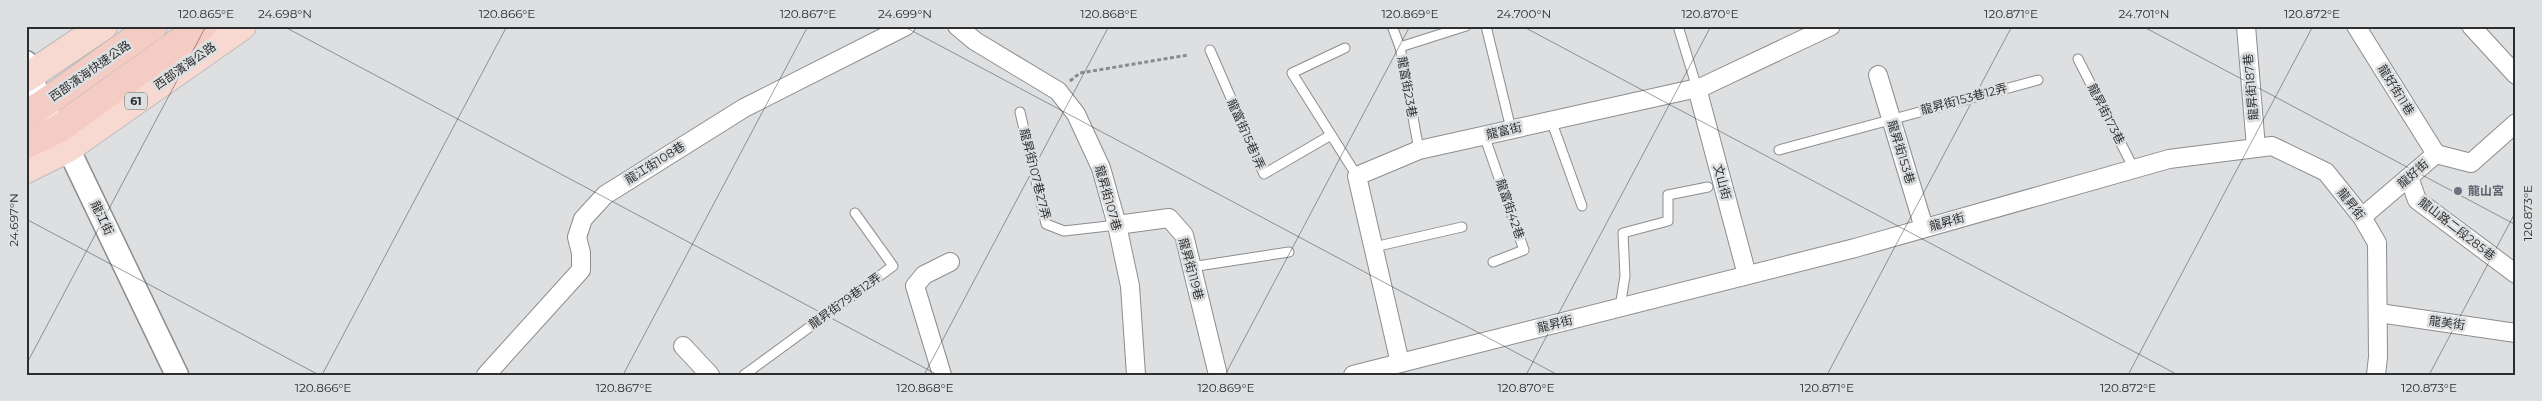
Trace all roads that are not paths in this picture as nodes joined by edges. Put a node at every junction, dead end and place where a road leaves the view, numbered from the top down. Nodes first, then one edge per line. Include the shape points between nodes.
1 (103, 26) edge
2 (153, 26) edge
3 (202, 26) edge
4 (242, 26) edge
5 (906, 26) edge
6 (957, 26) edge
7 (1392, 26) edge
8 (1466, 26) edge
9 (1486, 26) edge
10 (1678, 26) edge
11 (1831, 26) edge
12 (2246, 26) edge
13 (2356, 26) edge
14 (2471, 26) edge
15 (1400, 47) junction
16 (1345, 48) dead end
17 (1210, 50) dead end
18 (2078, 60) dead end
19 (28, 72) edge
20 (1878, 75) dead end
21 (2516, 75) edge
22 (2038, 80) dead end
23 (1697, 88) junction
24 (34, 109) edge
25 (1020, 112) dead end
26 (1891, 118) junction
27 (1551, 120) junction
28 (2516, 123) edge
29 (1511, 129) junction
30 (1331, 135) junction
31 (1484, 135) junction
32 (63, 138) junction
33 (26, 144) edge
34 (2256, 148) junction
35 (1418, 150) junction
36 (1779, 150) dead end
37 (2436, 154) junction
38 (26, 169) edge
39 (2134, 169) junction
40 (1357, 176) junction
41 (2409, 177) junction
42 (1708, 187) dead end
43 (1582, 206) dead end
44 (854, 213) dead end
45 (2362, 217) junction
46 (1117, 225) junction
47 (1462, 226) dead end
48 (1924, 228) junction
49 (1374, 248) junction
50 (1289, 252) dead end
51 (950, 262) dead end
52 (1493, 262) dead end
53 (1191, 267) junction
54 (2516, 274) edge
55 (1747, 275) junction
56 (1620, 307) junction
57 (2379, 313) junction
58 (2516, 334) edge
59 (683, 346) dead end
60 (1400, 363) junction
61 (177, 375) edge
62 (486, 375) edge
63 (710, 375) edge
64 (744, 375) edge
65 (942, 375) edge
66 (1136, 375) edge
67 (1218, 375) edge
68 (1352, 375) edge
69 (2376, 375) edge

1 - 19 main road
2 - 24 highway, 西部濱海快速公路
3 - 32 highway, 61
4 - 32 main road, 西部濱海公路 / 61
5 - 62 street, 龍江街108巷 via 744,108 605,195 583,219 578,237 581,270
6 - 46 street, 龍昇街107巷 via 975,41 1058,91 1076,114 1101,168
7 - 15 lane, 龍富街23巷
8 - 15 lane
9 - 29 lane
10 - 23 lane
11 - 23 street, 龍富街
12 - 34 street, 龍昇街187巷
13 - 37 street, 龍好街11巷
14 - 21 street
15 - 35 lane, 龍富街23巷
16 - 30 lane via 1292,73
17 - 30 lane, 龍富街15巷1弄 via 1264,174
18 - 39 lane, 龍昇街173巷
19 - 24 street, 龍江街
20 - 26 street, 龍昇街153巷
22 - 26 lane, 龍昇街153巷12弄
23 - 27 street, 龍富街
23 - 55 street, 文山街
24 - 32 street, 龍江街
25 - 46 lane, 龍昇街107巷27弄 via 1046,224 1064,231
26 - 36 lane, 龍昇街153巷12弄
26 - 48 street, 龍昇街153巷
27 - 29 street, 龍富街
27 - 43 lane
28 - 37 street, 龍好街 via 2471,163
29 - 31 street, 龍富街
30 - 40 lane
31 - 35 street, 龍富街
31 - 52 lane, 龍富街42巷 via 1524,250
32 - 33 highway, 61
32 - 38 main road, 西部濱海公路 / 61
32 - 61 street, 龍江街
34 - 39 street, 龍昇街 via 2169,159
34 - 45 street, 龍昇街 via 2272,146 2326,172
35 - 40 street, 龍富街
37 - 41 street, 龍好街
39 - 48 street, 龍昇街
40 - 49 street
41 - 45 street, 龍好街
41 - 54 street, 龍山路二段285巷 via 2417,200
42 - 56 lane via 1668,195 1668,222 1623,233 1625,276
44 - 64 lane, 龍昇街79巷12弄 via 893,266
45 - 57 street, 龍昇街 via 2377,243
46 - 53 street, 龍昇街119巷 via 1169,218 1184,235
46 - 66 street, 龍昇街107巷 via 1130,286
47 - 49 lane
48 - 55 street, 龍昇街
49 - 60 street
50 - 53 lane
51 - 65 street via 924,275 916,286
53 - 67 street, 龍昇街119巷
55 - 56 street, 龍昇街
56 - 60 street, 龍昇街
57 - 58 street, 龍美街
57 - 69 street, 龍昇街
59 - 63 street
60 - 68 street, 龍昇街

